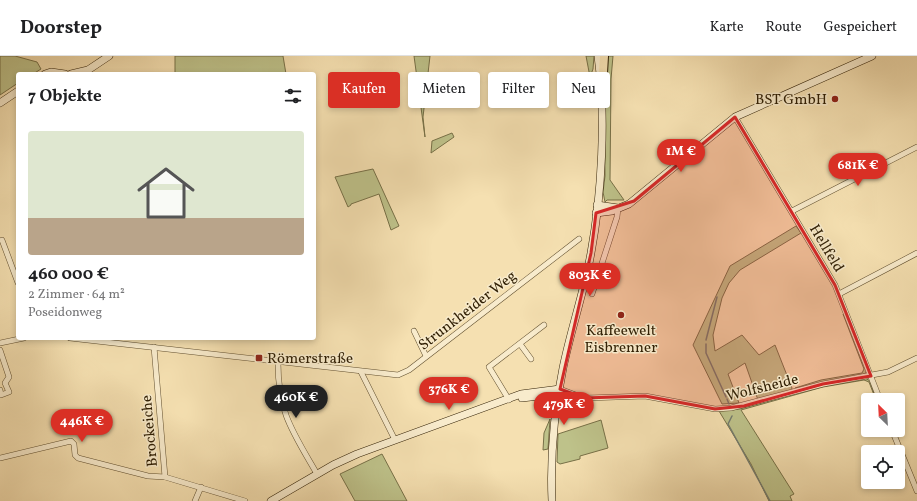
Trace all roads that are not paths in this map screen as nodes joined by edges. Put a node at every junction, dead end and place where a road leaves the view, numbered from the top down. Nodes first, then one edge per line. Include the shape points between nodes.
1 (109, 56) edge
2 (598, 56) edge
3 (602, 56) edge
4 (872, 56) edge
5 (80, 72) edge
6 (601, 72) edge
7 (602, 72) edge
8 (16, 92) edge
9 (0, 103) edge
10 (601, 108) edge
11 (735, 117) junction
12 (917, 148) edge
13 (597, 205) junction
14 (618, 208) junction
15 (792, 211) junction
16 (596, 213) junction
17 (579, 239) dead end
18 (2, 240) dead end
19 (917, 253) edge
20 (16, 278) edge
21 (592, 294) dead end
22 (839, 294) junction
23 (544, 325) dead end
24 (414, 331) dead end
25 (16, 340) edge
26 (89, 340) edge
27 (0, 343) edge
28 (520, 344) junction
29 (154, 347) junction
30 (0, 350) edge
31 (426, 356) junction
32 (917, 358) edge
33 (531, 360) dead end
34 (278, 362) junction
35 (361, 372) junction
36 (871, 376) junction
37 (3, 383) edge
38 (560, 389) junction
39 (0, 390) edge
40 (877, 393) edge
41 (584, 398) junction
42 (558, 399) junction
43 (509, 400) junction
44 (895, 437) edge
45 (395, 440) junction
46 (0, 458) edge
47 (317, 474) junction
48 (166, 477) junction
49 (201, 487) junction
50 (917, 491) edge
51 (195, 501) edge
52 (245, 501) edge
53 (271, 501) edge
54 (552, 501) edge

1 - 5 main road via 88,70
2 - 6 main road
3 - 7 main road
4 - 11 main road
8 - 9 main road
10 - 13 main road
11 - 14 main road via 634,201
11 - 15 street, Hellfeld
12 - 15 street
13 - 14 main road
13 - 16 main road
14 - 16 main road
14 - 21 street
15 - 22 street, Hellfeld
16 - 38 main road via 591,253
17 - 31 street, Strunkheider Weg
18 - 20 street
19 - 22 street
22 - 36 street, Hellfeld
23 - 28 street
24 - 31 street
25 - 27 street
26 - 29 street
28 - 33 street
28 - 43 street via 490,367
29 - 34 street
29 - 48 street, Brockeiche
30 - 37 street via 9,377
31 - 35 street, Strunkheider Weg via 403,374
32 - 36 street, Wolfsheide via 893,370
34 - 35 street
34 - 47 street via 284,412
35 - 45 street
36 - 40 street, Hellfeld
36 - 41 street, Wolfsheide via 823,384 730,408 715,409 645,396
37 - 39 street via 9,392 1,395
38 - 41 street, Wolfsheide
38 - 42 main road
38 - 43 main road via 521,394
41 - 42 street, Wolfsheide
42 - 43 main road via 539,396
42 - 54 main road via 552,451
43 - 45 main road
44 - 50 street
45 - 47 main road via 357,454
46 - 48 street via 71,441 78,458 148,476
47 - 53 main road
48 - 49 street, Brockeiche
49 - 51 street
49 - 52 street, Brockeiche

